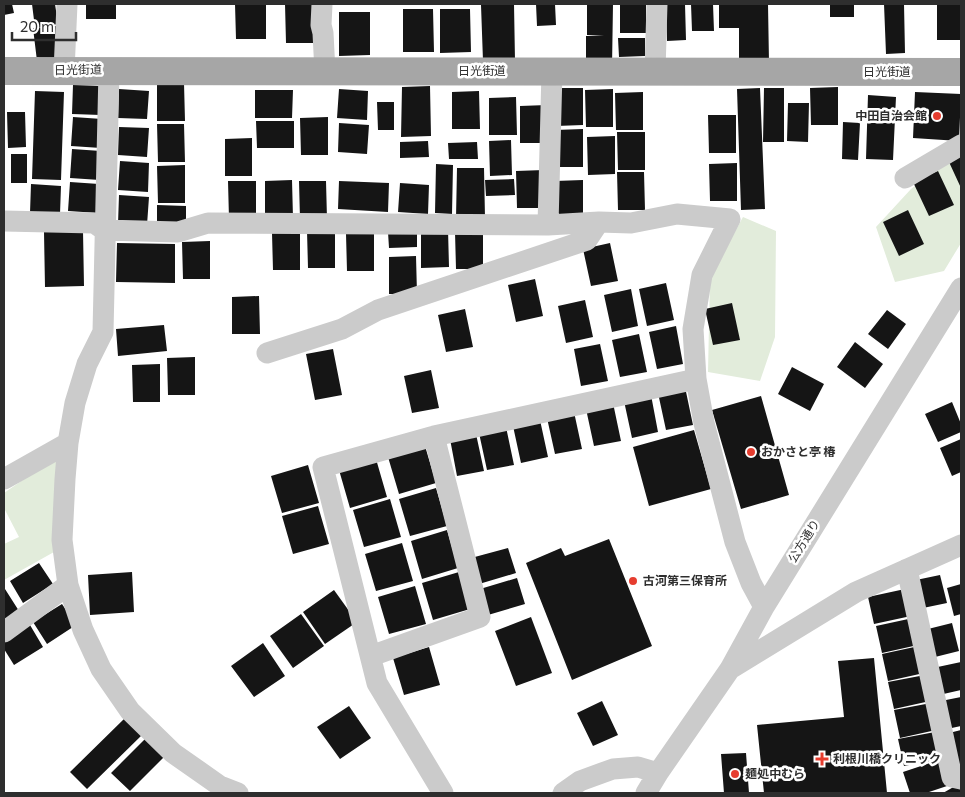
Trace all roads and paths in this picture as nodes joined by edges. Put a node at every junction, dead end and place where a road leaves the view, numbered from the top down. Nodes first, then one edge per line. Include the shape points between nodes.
1 (67, 4) edge
2 (322, 4) edge
3 (657, 4) edge
4 (109, 70) junction
5 (4, 71) edge
6 (64, 71) junction
7 (552, 71) junction
8 (655, 71) junction
9 (325, 72) junction
10 (961, 72) edge
11 (961, 145) edge
12 (905, 178) dead end
13 (4, 221) edge
14 (600, 222) junction
15 (548, 225) junction
16 (104, 230) junction
17 (961, 288) edge
18 (267, 354) dead end
19 (696, 378) junction
20 (434, 436) junction
21 (68, 443) junction
22 (4, 480) edge
23 (961, 545) edge
24 (907, 569) junction
25 (68, 585) junction
26 (764, 607) junction
27 (4, 632) edge
28 (371, 656) junction
29 (730, 669) junction
30 (658, 773) junction
31 (961, 779) edge
32 (238, 793) edge
33 (443, 793) edge
34 (563, 793) edge
35 (646, 793) edge

1 - 6 street
2 - 9 street
3 - 8 street
4 - 6 main road, 日光街道
4 - 9 main road, 日光街道
4 - 16 street
5 - 6 main road, 日光街道
7 - 8 main road, 日光街道
7 - 9 main road, 日光街道
7 - 15 street
8 - 10 main road, 日光街道
11 - 12 street
13 - 16 street via 94,224
14 - 15 street
14 - 18 street via 587,240 378,310 342,328
14 - 19 street via 631,223 677,214 730,219 702,276 693,328
15 - 16 street via 208,223 178,232
16 - 21 street via 102,332 87,364 75,403
17 - 26 street, 公方通り
19 - 20 street
19 - 26 street via 704,423 735,542
20 - 28 street via 480,617
20 - 28 street via 323,467
21 - 22 street
21 - 25 street via 62,540
23 - 24 street
24 - 29 street via 856,592
24 - 31 street via 952,777
25 - 27 street
25 - 32 street via 100,669 130,711 173,753 220,786
26 - 29 street, 公方通り
28 - 33 street via 377,683
29 - 30 street, 公方通り
30 - 34 street via 638,767 613,770 580,781
30 - 35 street, 公方通り

